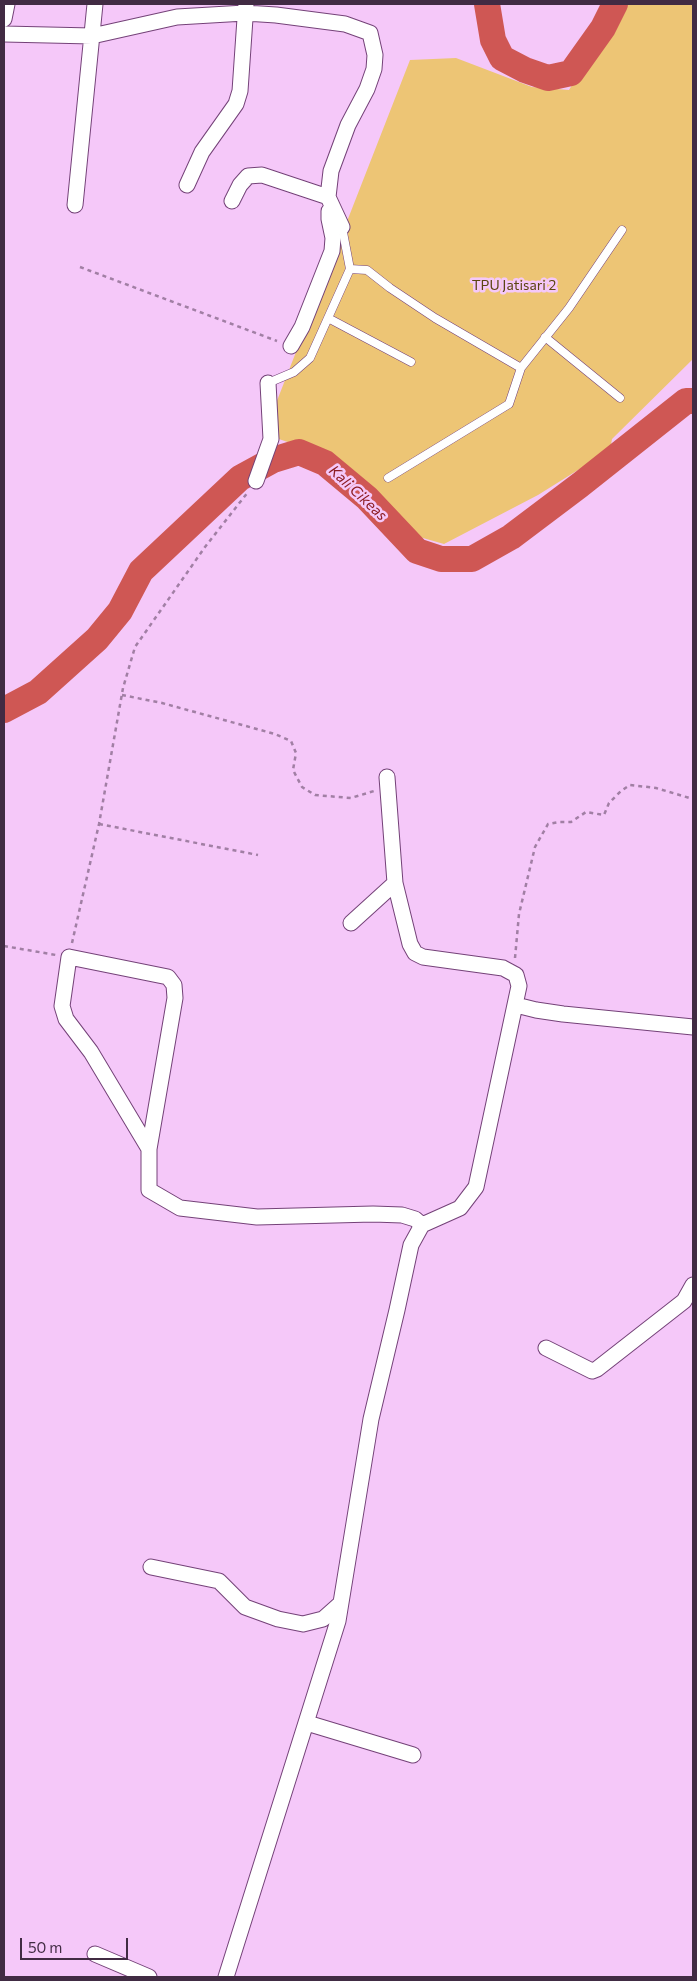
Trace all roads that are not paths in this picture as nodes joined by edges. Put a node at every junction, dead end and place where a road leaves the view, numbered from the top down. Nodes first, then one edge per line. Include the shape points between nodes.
1 (7, 4) edge
2 (96, 4) edge
3 (246, 9) edge
4 (4, 19) edge
5 (4, 34) edge
6 (92, 36) junction
7 (188, 185) dead end
8 (232, 201) dead end
9 (329, 201) junction
10 (75, 205) dead end
11 (342, 227) joint
12 (622, 230) dead end
13 (350, 269) junction
14 (328, 318) junction
15 (545, 337) junction
16 (291, 346) road end
17 (411, 362) dead end
18 (521, 368) junction
19 (268, 383) joint
20 (620, 398) dead end
21 (388, 478) dead end
22 (256, 481) road end
23 (387, 782) road end
24 (395, 883) junction
25 (351, 923) dead end
26 (516, 1005) junction
27 (693, 1027) edge
28 (149, 1149) junction
29 (422, 1225) junction
30 (693, 1285) edge
31 (546, 1348) dead end
32 (151, 1567) dead end
33 (341, 1603) junction
34 (307, 1723) junction
35 (413, 1755) dead end
36 (95, 1954) dead end
37 (149, 1977) edge
38 (226, 1977) edge

1 - 4 street
2 - 6 street
3 - 6 street via 177,17
3 - 7 street via 240,91 236,104 202,152
3 - 9 street via 345,24 370,33 375,55 374,69 331,171
5 - 6 street
6 - 10 street
8 - 9 street via 248,176 262,174
9 - 11 street
9 - 16 street via 332,251 302,327
11 - 13 lane
12 - 15 lane via 569,308
13 - 14 lane
13 - 18 lane via 368,270 435,318
14 - 17 lane
14 - 19 lane via 310,358 294,372
15 - 18 lane
15 - 20 lane
18 - 21 lane via 509,404
19 - 22 street via 271,439
23 - 24 street
24 - 25 street
24 - 26 street via 410,944 416,953 423,957 504,968 516,976 519,986
26 - 27 street via 563,1014
26 - 29 street via 476,1187 460,1208
28 - 28 street via 175,998 174,985 168,977 69,957 62,1006 66,1018 91,1052
28 - 29 street via 149,1190 180,1208 257,1217 402,1215
29 - 33 street via 411,1244 371,1419
30 - 31 street via 684,1301 597,1369 592,1371
32 - 33 street via 220,1581 245,1607 303,1624 323,1619
33 - 34 street
34 - 35 street
34 - 38 street
36 - 37 street

